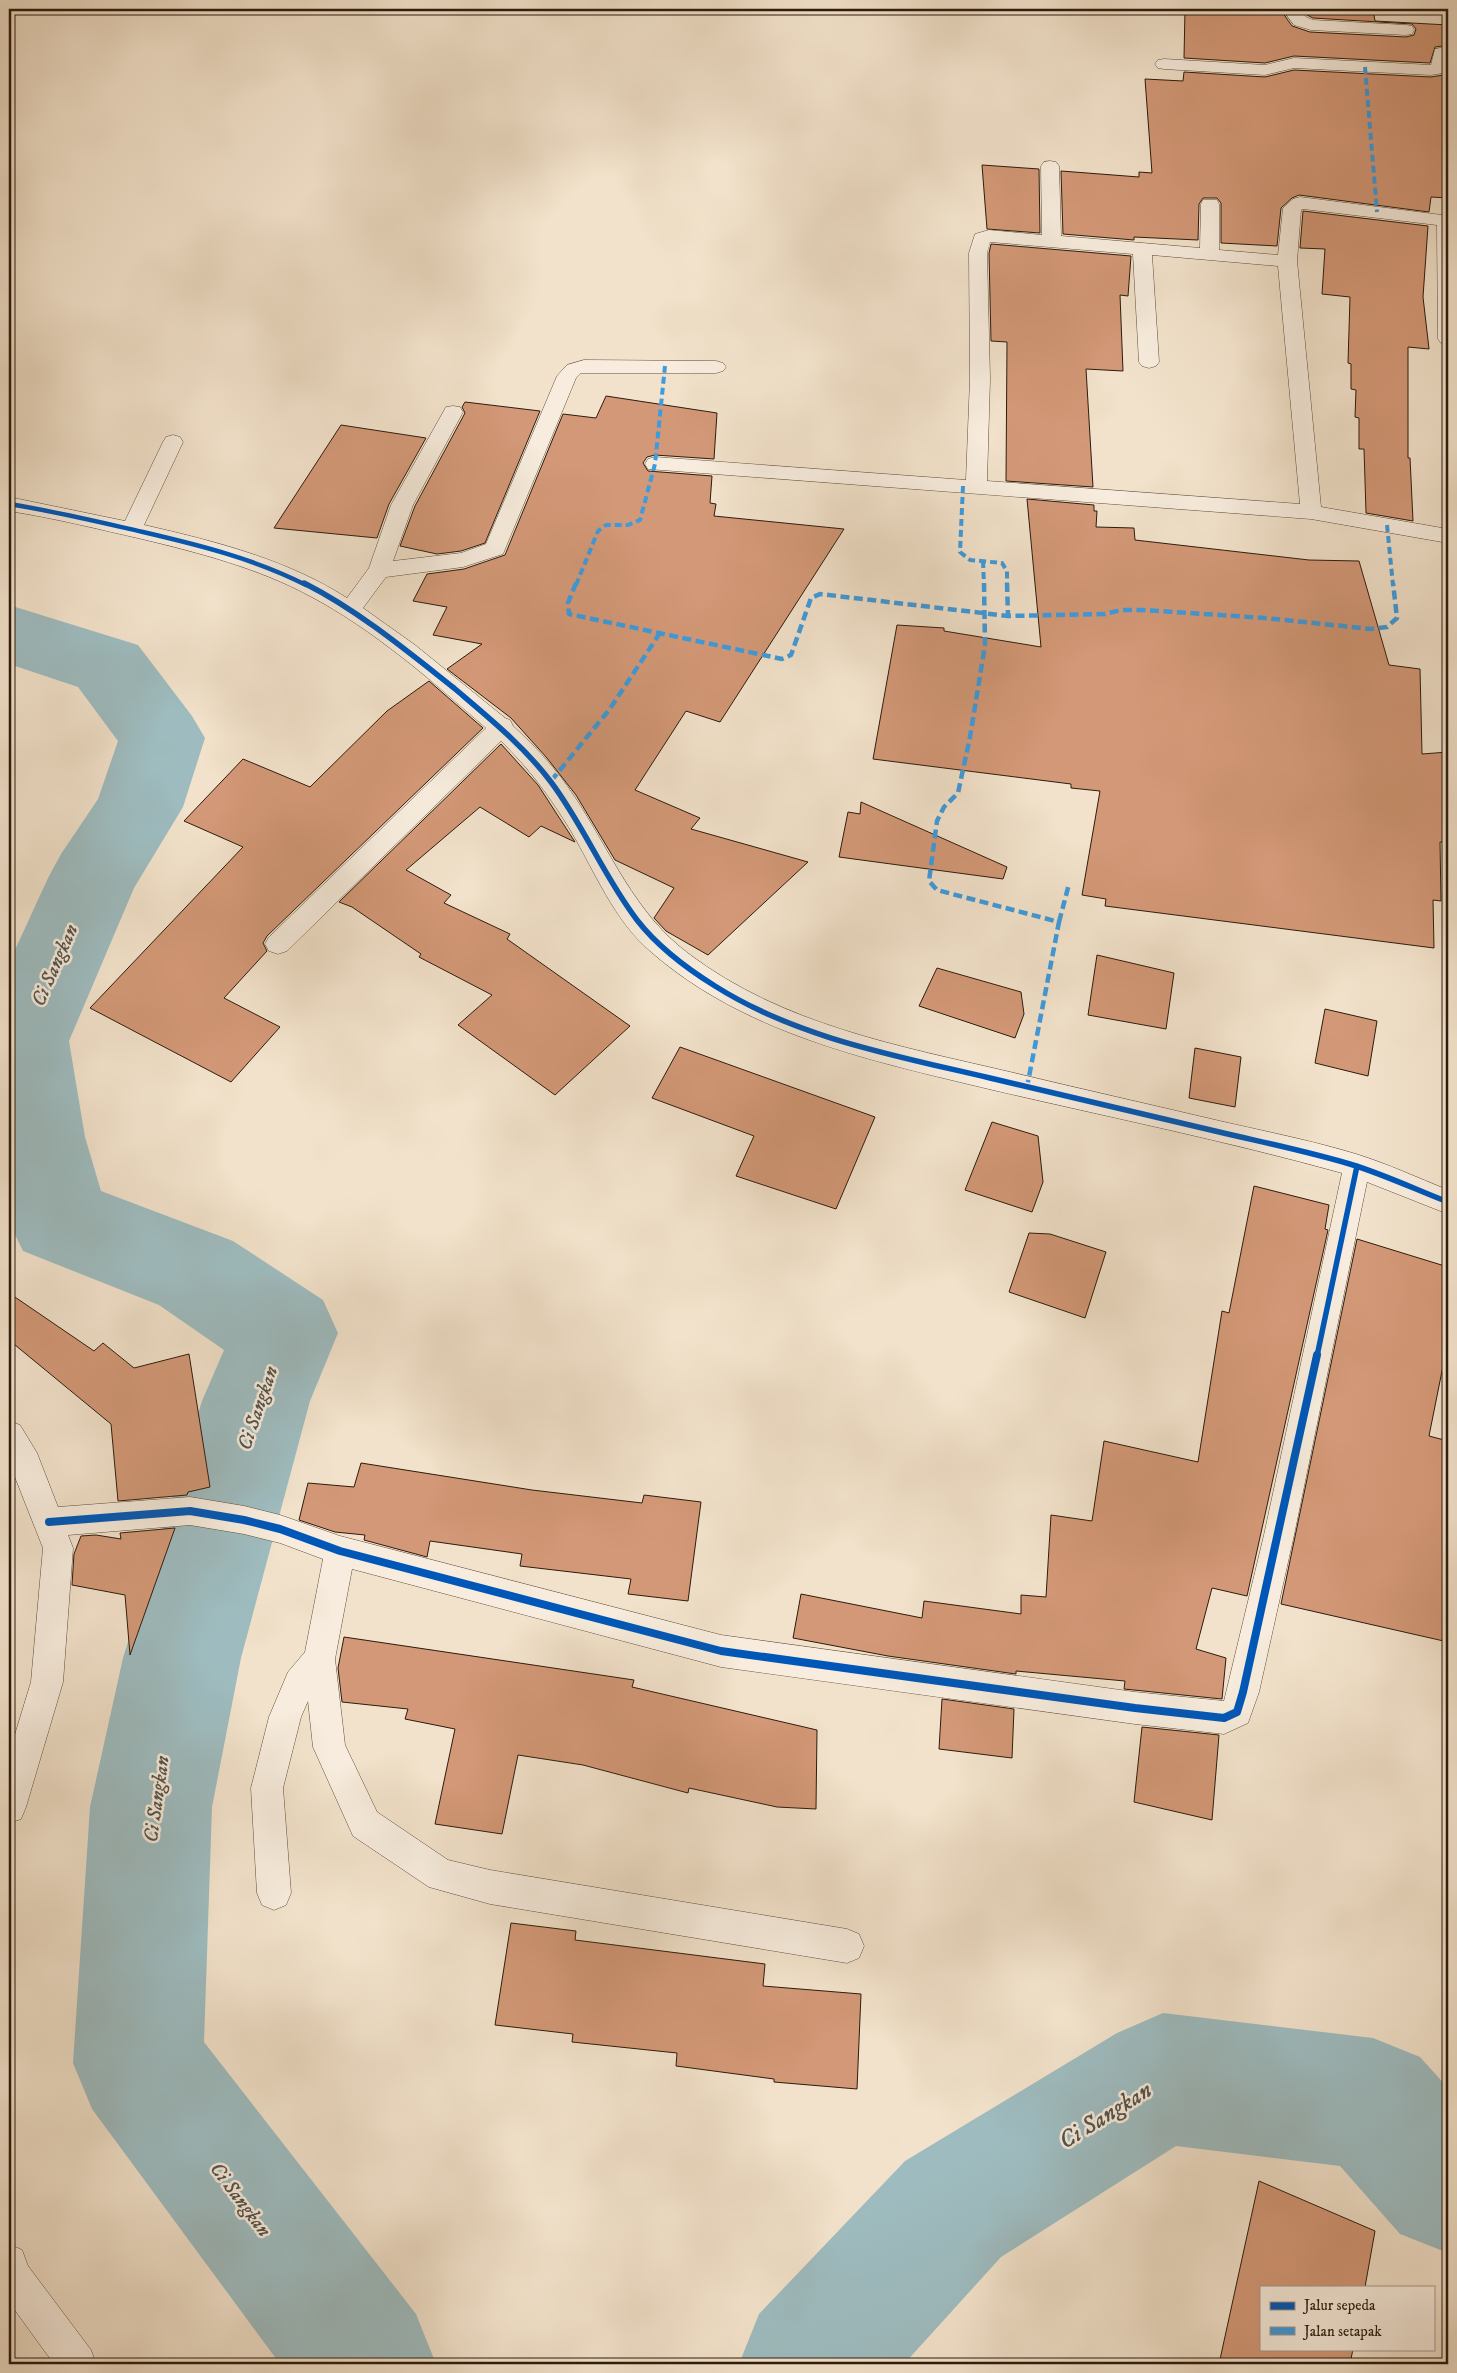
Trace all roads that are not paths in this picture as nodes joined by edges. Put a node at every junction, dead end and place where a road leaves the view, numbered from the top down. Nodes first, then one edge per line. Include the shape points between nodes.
1 (1290, 9) edge
2 (1425, 40) edge
3 (1164, 64) dead end
4 (1050, 166) dead end
5 (1210, 204) dead end
6 (1447, 221) edge
7 (1052, 242) junction
8 (1142, 250) junction
9 (1209, 255) junction
10 (1287, 261) junction
11 (1448, 339) edge
12 (1149, 362) dead end
13 (716, 367) dead end
14 (453, 412) dead end
15 (173, 442) dead end
16 (655, 464) dead end
17 (976, 487) junction
18 (9, 504) edge
19 (1311, 512) junction
20 (131, 529) junction
21 (1448, 536) edge
22 (379, 570) junction
23 (350, 610) junction
24 (502, 726) junction
25 (278, 944) dead end
26 (1357, 1166) junction
27 (1448, 1202) edge
28 (9, 1435) edge
29 (49, 1522) junction
30 (340, 1551) junction
31 (319, 1659) junction
32 (9, 1807) edge
33 (274, 1893) dead end
34 (847, 1946) dead end
35 (9, 2263) edge
36 (77, 2364) edge

1 - 2 street via 1300,21 1311,25
2 - 3 street via 1441,64 1437,69 1294,63 1265,70
4 - 7 street
5 - 9 street
6 - 10 street via 1300,203 1292,208
6 - 11 street
7 - 8 street
7 - 17 street via 989,236 982,238 980,243
8 - 9 street
8 - 12 street
9 - 10 street
10 - 19 street
13 - 22 street via 584,366 574,369 567,376 495,549 463,560
14 - 22 street via 402,505
15 - 20 street
16 - 17 street
17 - 19 street
18 - 20 street
19 - 21 street
20 - 23 street via 252,563 300,581
22 - 23 street
23 - 24 street
24 - 25 street
24 - 26 street via 568,804 605,874 639,923 674,958 737,999 811,1030 905,1058 1278,1144
26 - 27 street
26 - 30 street via 1243,1692 1237,1712 1224,1718 722,1651
28 - 29 street via 26,1463
29 - 30 street via 190,1512 280,1529
29 - 32 street via 58,1548 47,1682
30 - 31 street
31 - 33 street via 299,1683 285,1716 267,1788
31 - 34 street via 329,1747 365,1824 441,1874 490,1887
35 - 36 street via 11,2274

